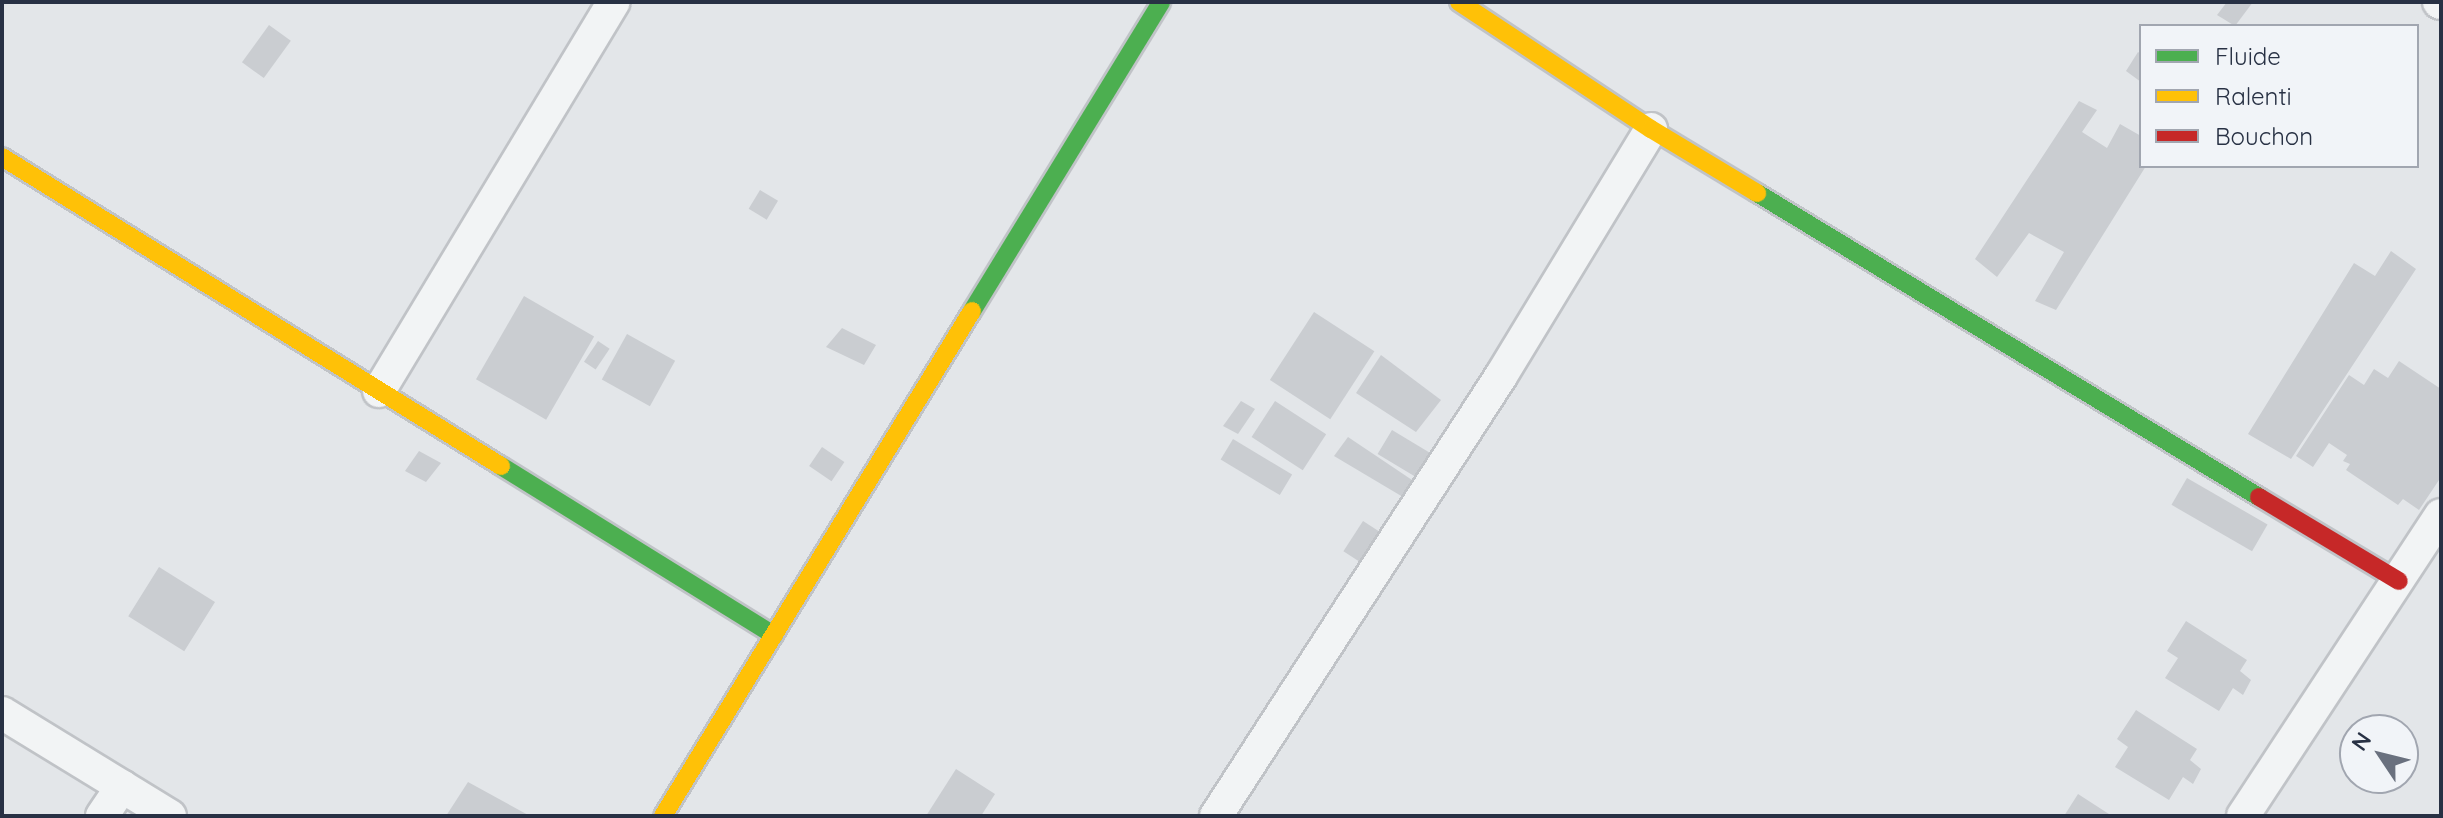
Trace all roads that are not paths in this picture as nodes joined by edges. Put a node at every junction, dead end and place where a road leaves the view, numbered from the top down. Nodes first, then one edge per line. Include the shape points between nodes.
1 (614, 2) edge
2 (1161, 2) edge
3 (1459, 2) edge
4 (1651, 129) junction
5 (2, 157) edge
6 (379, 391) junction
7 (2441, 515) edge
8 (2399, 581) junction
9 (774, 635) junction
10 (2, 713) edge
11 (122, 786) junction
12 (102, 816) edge
13 (170, 816) edge
14 (663, 816) edge
15 (1216, 816) edge
16 (2243, 816) edge

1 - 6 street
2 - 9 street
3 - 4 street
4 - 8 street
4 - 15 street via 1501,376
5 - 6 street
6 - 9 street
7 - 8 street
8 - 16 street
9 - 14 street
10 - 11 street
11 - 12 street
11 - 13 street

